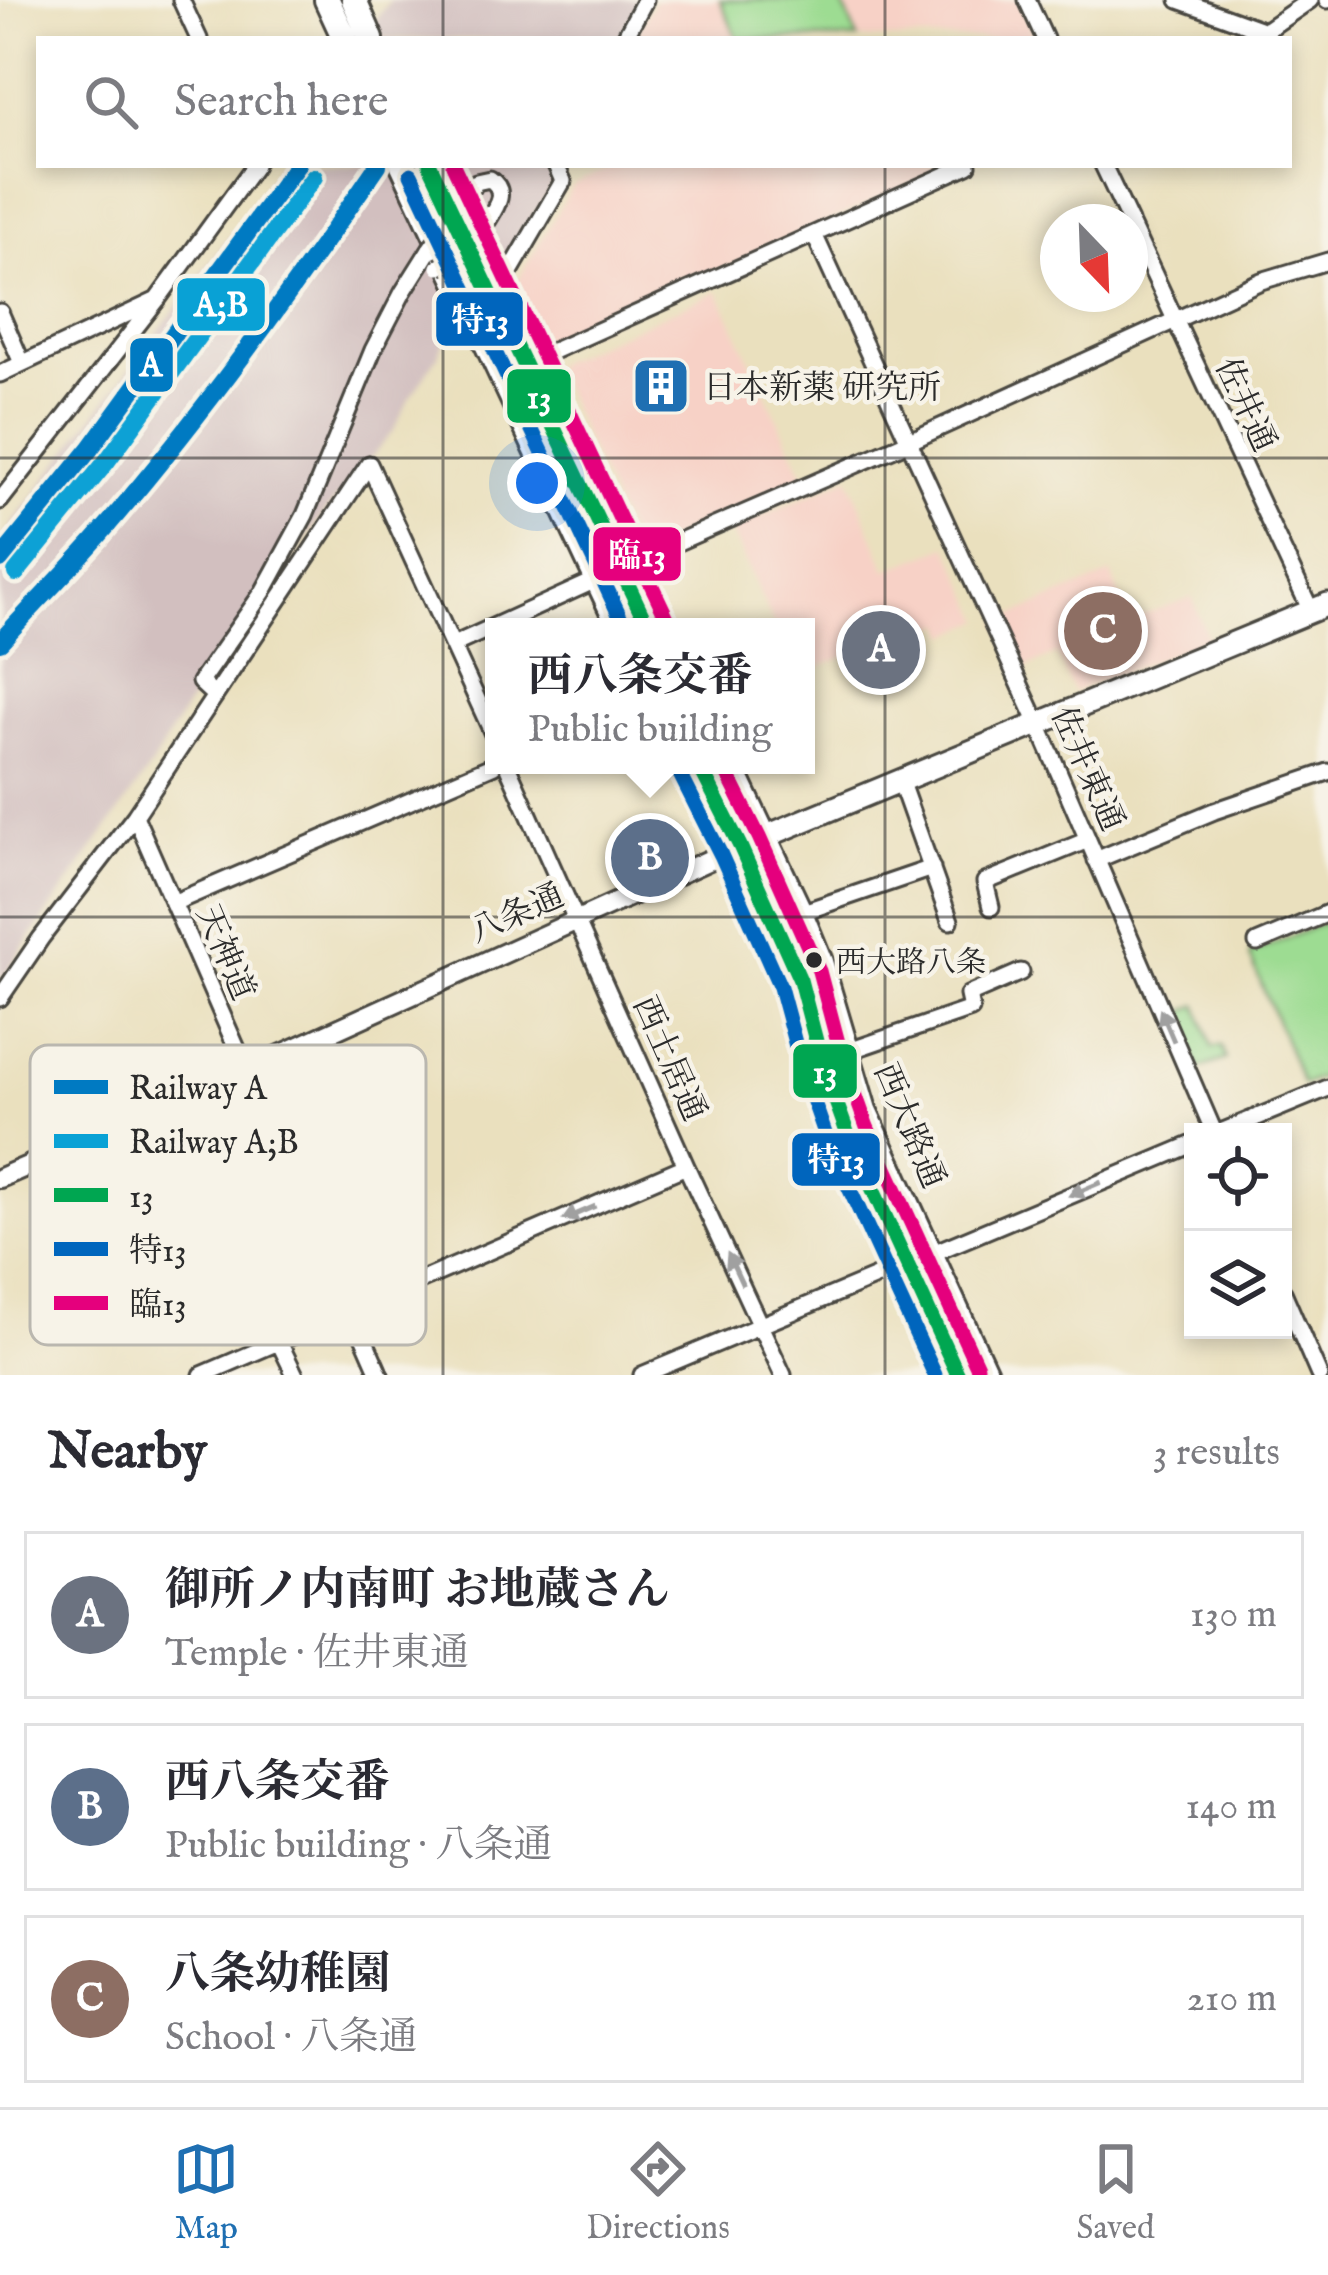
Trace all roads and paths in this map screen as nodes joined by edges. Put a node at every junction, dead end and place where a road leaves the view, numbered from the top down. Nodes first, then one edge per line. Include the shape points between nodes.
1 (181, 0) edge
2 (327, 0) edge
3 (354, 0) edge
4 (646, 0) edge
5 (1027, 0) edge
6 (1179, 0) edge
7 (1310, 0) edge
8 (1264, 31) junction
9 (198, 36) edge
10 (344, 36) edge
11 (370, 36) edge
12 (626, 36) edge
13 (1044, 36) edge
14 (1253, 36) edge
15 (253, 168) edge
16 (404, 168) edge
17 (431, 168) edge
18 (557, 168) edge
19 (961, 168) edge
20 (1104, 168) edge
21 (1121, 204) edge
22 (814, 234) junction
23 (1148, 261) edge
24 (1328, 261) edge
25 (410, 280) junction
26 (158, 300) junction
27 (0, 312) edge
28 (1175, 320) junction
29 (22, 364) junction
30 (0, 374) edge
31 (908, 442) junction
32 (0, 501) edge
33 (607, 574) junction
34 (1323, 608) edge
35 (511, 618) edge
36 (618, 618) edge
37 (641, 618) edge
38 (485, 630) edge
39 (452, 645) junction
40 (215, 696) junction
41 (485, 716) edge
42 (1038, 724) junction
43 (485, 769) edge
44 (1328, 772) edge
45 (511, 774) edge
46 (704, 774) edge
47 (733, 774) edge
48 (900, 780) junction
49 (135, 816) junction
50 (1088, 840) junction
51 (752, 842) junction
52 (1096, 860) junction
53 (932, 868) junction
54 (173, 903) junction
55 (991, 907) dead end
56 (800, 914) junction
57 (1328, 914) edge
58 (576, 921) junction
59 (950, 921) dead end
60 (1257, 943) dead end
61 (1021, 972) dead end
62 (0, 998) edge
63 (234, 1045) edge
64 (302, 1045) edge
65 (846, 1052) junction
66 (1328, 1088) edge
67 (1213, 1123) edge
68 (1240, 1123) edge
69 (1184, 1148) edge
70 (30, 1165) edge
71 (686, 1166) junction
72 (0, 1178) edge
73 (918, 1259) junction
74 (426, 1279) edge
75 (1292, 1313) edge
76 (761, 1325) junction
77 (272, 1345) edge
78 (280, 1345) edge
79 (367, 1345) edge
80 (202, 1375) edge
81 (295, 1375) edge
82 (380, 1375) edge
83 (642, 1375) edge
84 (783, 1375) edge
85 (958, 1375) edge
86 (986, 1375) edge
87 (1319, 1375) edge

1 - 9 street
2 - 10 main road
3 - 11 main road
4 - 12 street
5 - 13 street
6 - 8 street
7 - 8 street
8 - 14 street
15 - 26 street
16 - 33 main road
17 - 33 main road
18 - 22 street via 563,181 507,278 542,356
19 - 22 street
20 - 21 street, 佐井通
22 - 31 street, 佐井東通
23 - 28 street, 佐井通
24 - 28 street
25 - 25 street, bridge via 476,182 497,183 500,200 467,252
25 - 40 street via 305,515 200,682
26 - 29 street
26 - 32 street
27 - 29 street
28 - 31 street
28 - 34 street, 佐井通
29 - 30 street
31 - 33 street
31 - 42 street, 佐井東通
33 - 35 street
33 - 36 main road
33 - 37 main road
34 - 42 main road, 八条通
38 - 39 street
39 - 40 street via 369,464
39 - 41 street
40 - 49 street
42 - 48 main road, 八条通
42 - 50 street, 佐井東通
43 - 54 street
44 - 52 street
45 - 58 street, 西土居通
46 - 51 main road, 西大路通
47 - 51 main road, 西大路通
48 - 51 main road, 八条通
48 - 53 street
49 - 54 street, 天神道
49 - 62 street
50 - 52 street, 佐井東通
50 - 55 street via 985,882
51 - 56 main road, 西大路通
51 - 58 street, 八条通
51 - 73 main road, 西大路通 via 848,1136
67 -> 52 street, 佐井東通
53 - 56 street
53 - 59 street
54 - 63 street, 天神道
56 - 65 main road, 西大路通
57 - 60 street
58 - 64 street, 八条通
58 - 71 street, 西土居通
61 - 65 street via 968,995 971,1009
65 - 73 main road, 西大路通
66 - 68 street
69 -> 73 street
70 - 72 street, 八条通
71 -> 74 street
76 -> 71 street, 西土居通
73 - 76 street
73 - 85 main road, 西大路通
73 - 86 main road, 西大路通
75 - 87 street
76 - 83 street
76 - 84 street, 西土居通
77 - 80 street
78 - 81 street
79 - 82 street, 天神道

